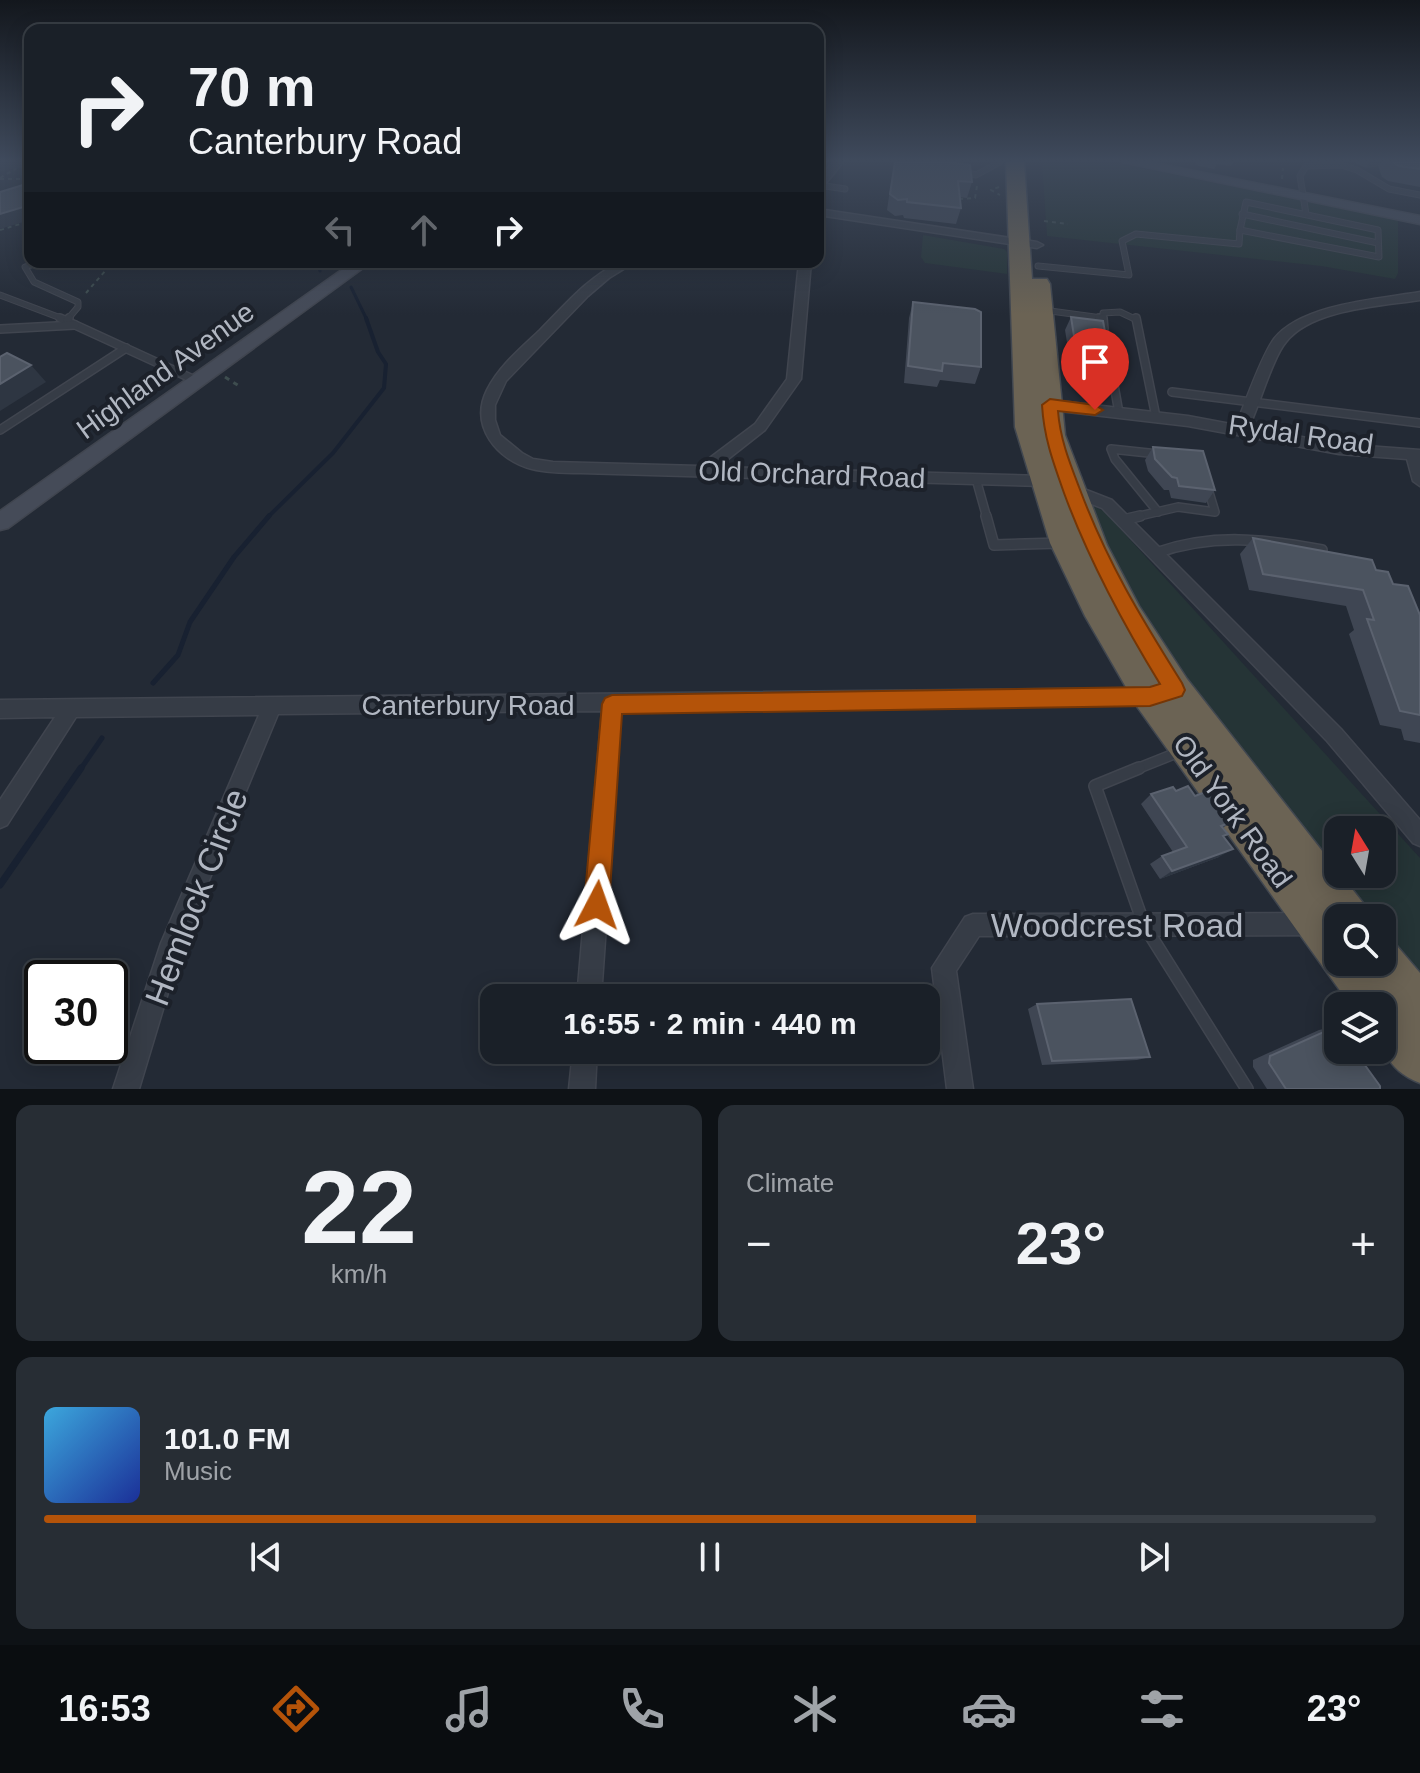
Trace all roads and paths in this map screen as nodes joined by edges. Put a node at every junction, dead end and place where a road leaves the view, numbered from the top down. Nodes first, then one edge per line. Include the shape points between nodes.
1 (824, 213) edge
2 (1024, 213) edge
3 (1031, 213) edge
4 (1300, 213) edge
5 (1384, 213) edge
6 (1242, 214) joint
7 (1306, 214) joint
8 (1420, 220) edge
9 (1044, 221) dead end
10 (24, 223) edge
11 (1068, 224) dead end
12 (0, 230) edge
13 (1240, 230) junction
14 (1378, 243) junction
15 (1031, 251) junction
16 (26, 268) edge
17 (108, 268) edge
18 (355, 268) edge
19 (617, 268) edge
20 (804, 268) edge
21 (0, 295) edge
22 (1420, 296) edge
23 (78, 302) junction
24 (1042, 310) junction
25 (1102, 318) junction
26 (67, 320) junction
27 (76, 325) junction
28 (0, 329) edge
29 (126, 348) junction
30 (221, 376) dead end
31 (198, 381) junction
32 (239, 386) dead end
33 (1172, 392) dead end
34 (1253, 402) junction
35 (1038, 403) junction
36 (1119, 413) junction
37 (1156, 417) junction
38 (1188, 421) junction
39 (1420, 423) edge
40 (1243, 425) junction
41 (0, 430) edge
42 (1294, 437) junction
43 (1170, 455) edge
44 (1416, 455) edge
45 (704, 470) junction
46 (976, 479) junction
47 (1420, 481) edge
48 (1056, 485) junction
49 (1207, 485) edge
50 (1158, 512) junction
51 (1122, 520) junction
52 (0, 522) edge
53 (1065, 543) junction
54 (1322, 550) edge
55 (1155, 554) junction
56 (1162, 693) junction
57 (612, 704) junction
58 (272, 706) junction
59 (71, 708) junction
60 (0, 709) edge
61 (1188, 749) junction
62 (0, 818) edge
63 (1418, 829) edge
64 (1324, 915) edge
65 (1324, 916) edge
66 (1144, 925) junction
67 (1324, 930) edge
68 (1356, 976) edge
69 (1394, 976) edge
70 (590, 984) edge
71 (1368, 992) edge
72 (1420, 1008) edge
73 (1396, 1029) edge
74 (1420, 1060) edge
75 (584, 1064) edge
76 (126, 1089) edge
77 (582, 1089) edge
78 (960, 1089) edge
79 (1247, 1089) edge

1 - 15 street
2 - 15 highway, Old York Road
3 - 15 highway, Old York Road
4 - 7 lane
5 - 8 street
6 - 13 lane
6 - 14 lane
7 - 14 lane via 1378,230
9 - 11 path
10 - 12 path
13 - 14 lane via 1374,258 1379,257
13 - 15 lane via 1239,244 1228,245 1127,237 1122,241 1129,275 1124,277
15 - 24 highway, Old York Road
15 - 35 highway, Old York Road
16 - 23 lane via 34,282
17 - 23 path
18 - 31 street, Highland Avenue
19 - 45 street, Old Orchard Road via 513,364 491,394 488,425 497,442 526,462
20 - 45 street via 794,379 760,427
21 - 26 lane
22 - 34 street via 1331,313 1289,331 1279,341
23 - 26 lane
24 - 25 lane
24 - 35 highway, Old York Road
25 - 36 lane
25 - 37 lane via 1107,311 1137,318
26 - 27 lane
27 - 28 lane
27 - 29 lane
29 - 31 lane
29 - 41 lane
30 - 32 path
31 - 52 street, Highland Avenue
33 - 34 lane
34 - 39 lane
34 - 40 street
35 - 36 street, Rydal Road
35 - 48 highway, Old York Road via 1028,427
36 - 37 street, Rydal Road
37 - 38 street, Rydal Road
38 - 40 street, Rydal Road
38 - 42 street, Rydal Road
40 - 42 street, Rydal Road
42 - 44 street, Rydal Road
43 - 50 lane via 1111,449
44 - 47 street
45 - 46 street, Old Orchard Road
46 - 48 street, Old Orchard Road
46 - 53 lane via 994,545
48 - 51 street, Old Orchard Road via 1107,504
48 - 53 highway, Old York Road
48 - 56 highway, Old York Road via 1114,587
49 - 50 lane via 1215,512 1178,507
50 - 51 lane
51 - 55 street, Old Orchard Road
53 - 56 highway, Old York Road via 1096,607
54 - 55 lane via 1227,536 1182,543
55 - 63 street, Old Orchard Road via 1334,735
56 - 57 street, Canterbury Road
56 - 61 highway, Old York Road
56 - 64 highway, Old York Road
57 - 58 street, Canterbury Road
57 - 70 street
58 - 59 street, Canterbury Road
58 - 76 street, Hemlock Circle via 172,943
59 - 60 street, Canterbury Road
59 - 62 street
61 - 65 highway, Old York Road
61 - 66 lane via 1095,786
66 - 67 street, Woodcrest Road
66 - 78 street, Woodcrest Road via 973,925 944,968
66 - 79 lane
68 - 71 highway
69 - 72 highway
73 - 74 highway
75 - 77 street

